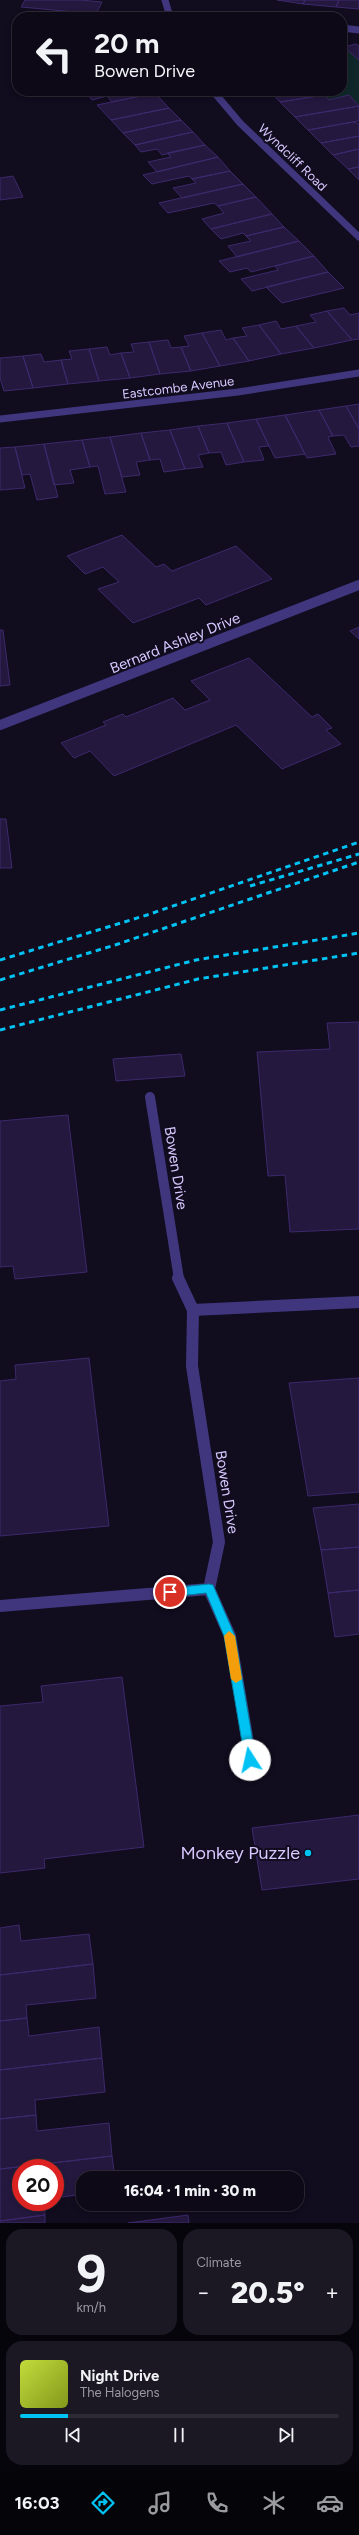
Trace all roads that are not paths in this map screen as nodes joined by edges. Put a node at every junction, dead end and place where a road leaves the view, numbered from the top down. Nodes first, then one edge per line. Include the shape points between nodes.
1 (165, 0) edge
2 (169, 12) edge
3 (347, 29) edge
4 (359, 30) edge
5 (217, 96) edge
6 (359, 237) edge
7 (359, 373) edge
8 (0, 419) edge
9 (359, 586) edge
10 (0, 725) edge
11 (150, 1098) dead end
12 (359, 1302) edge
13 (193, 1310) junction
14 (209, 1589) junction
15 (0, 1606) edge
16 (250, 1760) dead end

1 - 2 street
3 - 4 street
5 - 6 street, Wyndcliff Road via 240,123
7 - 8 street, Eastcombe Avenue via 238,392
9 - 10 street, Bernard Ashley Drive
11 - 13 street, Bowen Drive via 177,1275
12 - 13 street
13 - 14 street, Bowen Drive via 192,1366 220,1542
14 - 15 street
14 - 16 street via 230,1636

